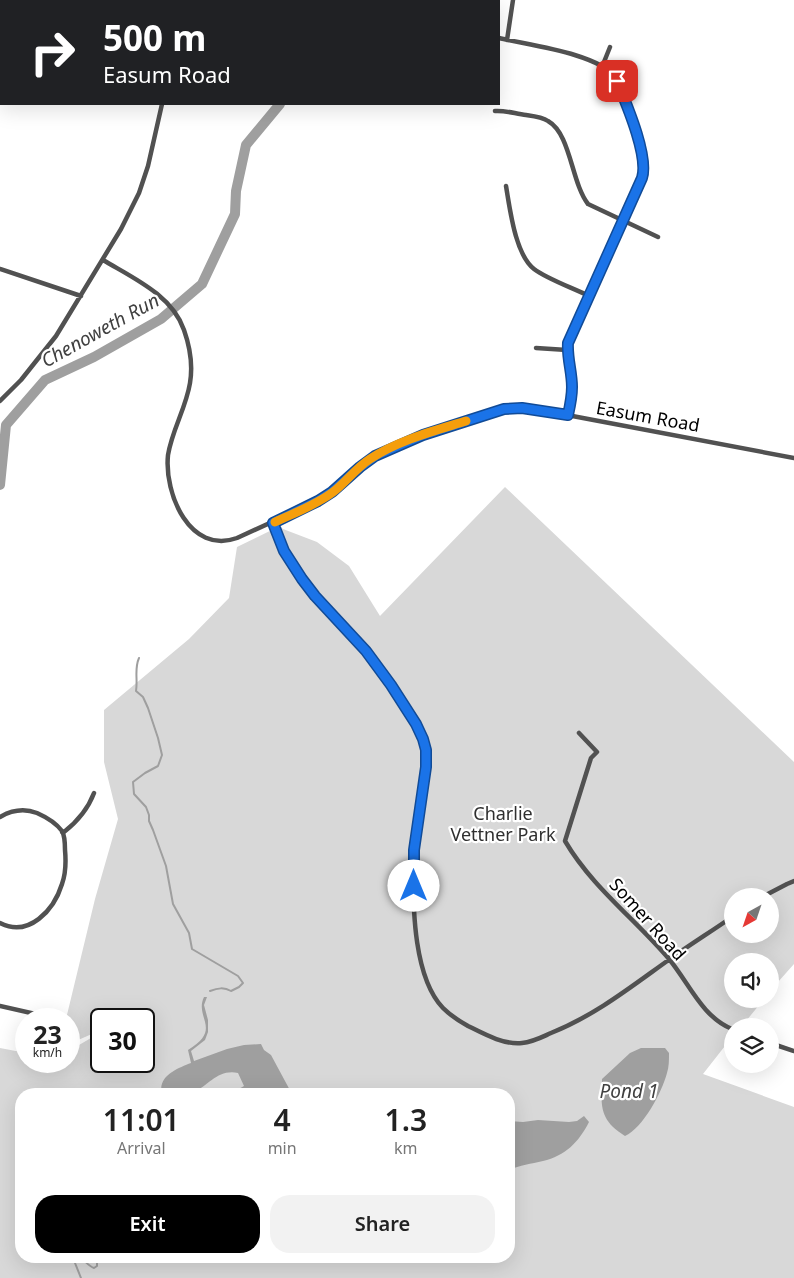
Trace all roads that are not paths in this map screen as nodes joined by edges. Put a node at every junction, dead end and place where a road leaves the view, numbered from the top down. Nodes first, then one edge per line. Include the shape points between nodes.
1 (514, 0) edge
2 (500, 38) edge
3 (507, 40) junction
4 (610, 48) dead end
5 (602, 67) junction
6 (162, 105) edge
7 (495, 110) dead end
8 (506, 186) dead end
9 (623, 221) junction
10 (658, 237) dead end
11 (103, 260) junction
12 (0, 269) edge
13 (81, 296) junction
14 (589, 296) junction
15 (536, 348) dead end
16 (567, 350) junction
17 (0, 401) edge
18 (568, 415) junction
19 (794, 458) edge
20 (273, 523) junction
21 (579, 733) dead end
22 (94, 793) dead end
23 (0, 817) edge
24 (62, 832) junction
25 (794, 881) edge
26 (779, 888) edge
27 (724, 922) edge
28 (0, 923) edge
29 (669, 960) junction
30 (0, 1006) edge
31 (15, 1009) edge
32 (724, 1025) edge
33 (779, 1046) edge
34 (794, 1051) edge

1 - 3 street
2 - 3 street
3 - 5 street via 560,50
4 - 5 street
5 - 9 street via 617,81 644,161 642,178
6 - 11 street via 148,166 138,193
7 - 9 street via 548,120 554,125 562,136 584,199
8 - 14 street via 518,245 528,262 536,270
9 - 10 street
9 - 14 street
11 - 13 street
11 - 20 street, Easum Road via 153,291 170,306 184,329 192,372 168,460 170,482 185,520 195,532 212,541 231,540
12 - 13 street
13 - 17 street via 45,351
14 - 16 street
15 - 16 street
16 - 18 street via 572,388
18 - 19 street, Easum Road
18 - 20 street, Easum Road via 522,408 504,409 423,435 375,456 332,492
20 - 29 street via 284,551 302,579 366,651 423,739 426,767 413,870 416,933 426,976 442,1007 455,1019 484,1034 520,1044 592,1014
21 - 29 street, Somer Road via 597,752 591,758 565,841 577,861
22 - 24 street via 79,819
23 - 24 street via 13,811 32,812 49,819
24 - 28 street via 65,872 54,902 40,919 28,926 17,928
25 - 26 street
27 - 29 street
29 - 32 street, Somer Road via 711,1016
30 - 31 street
33 - 34 street

